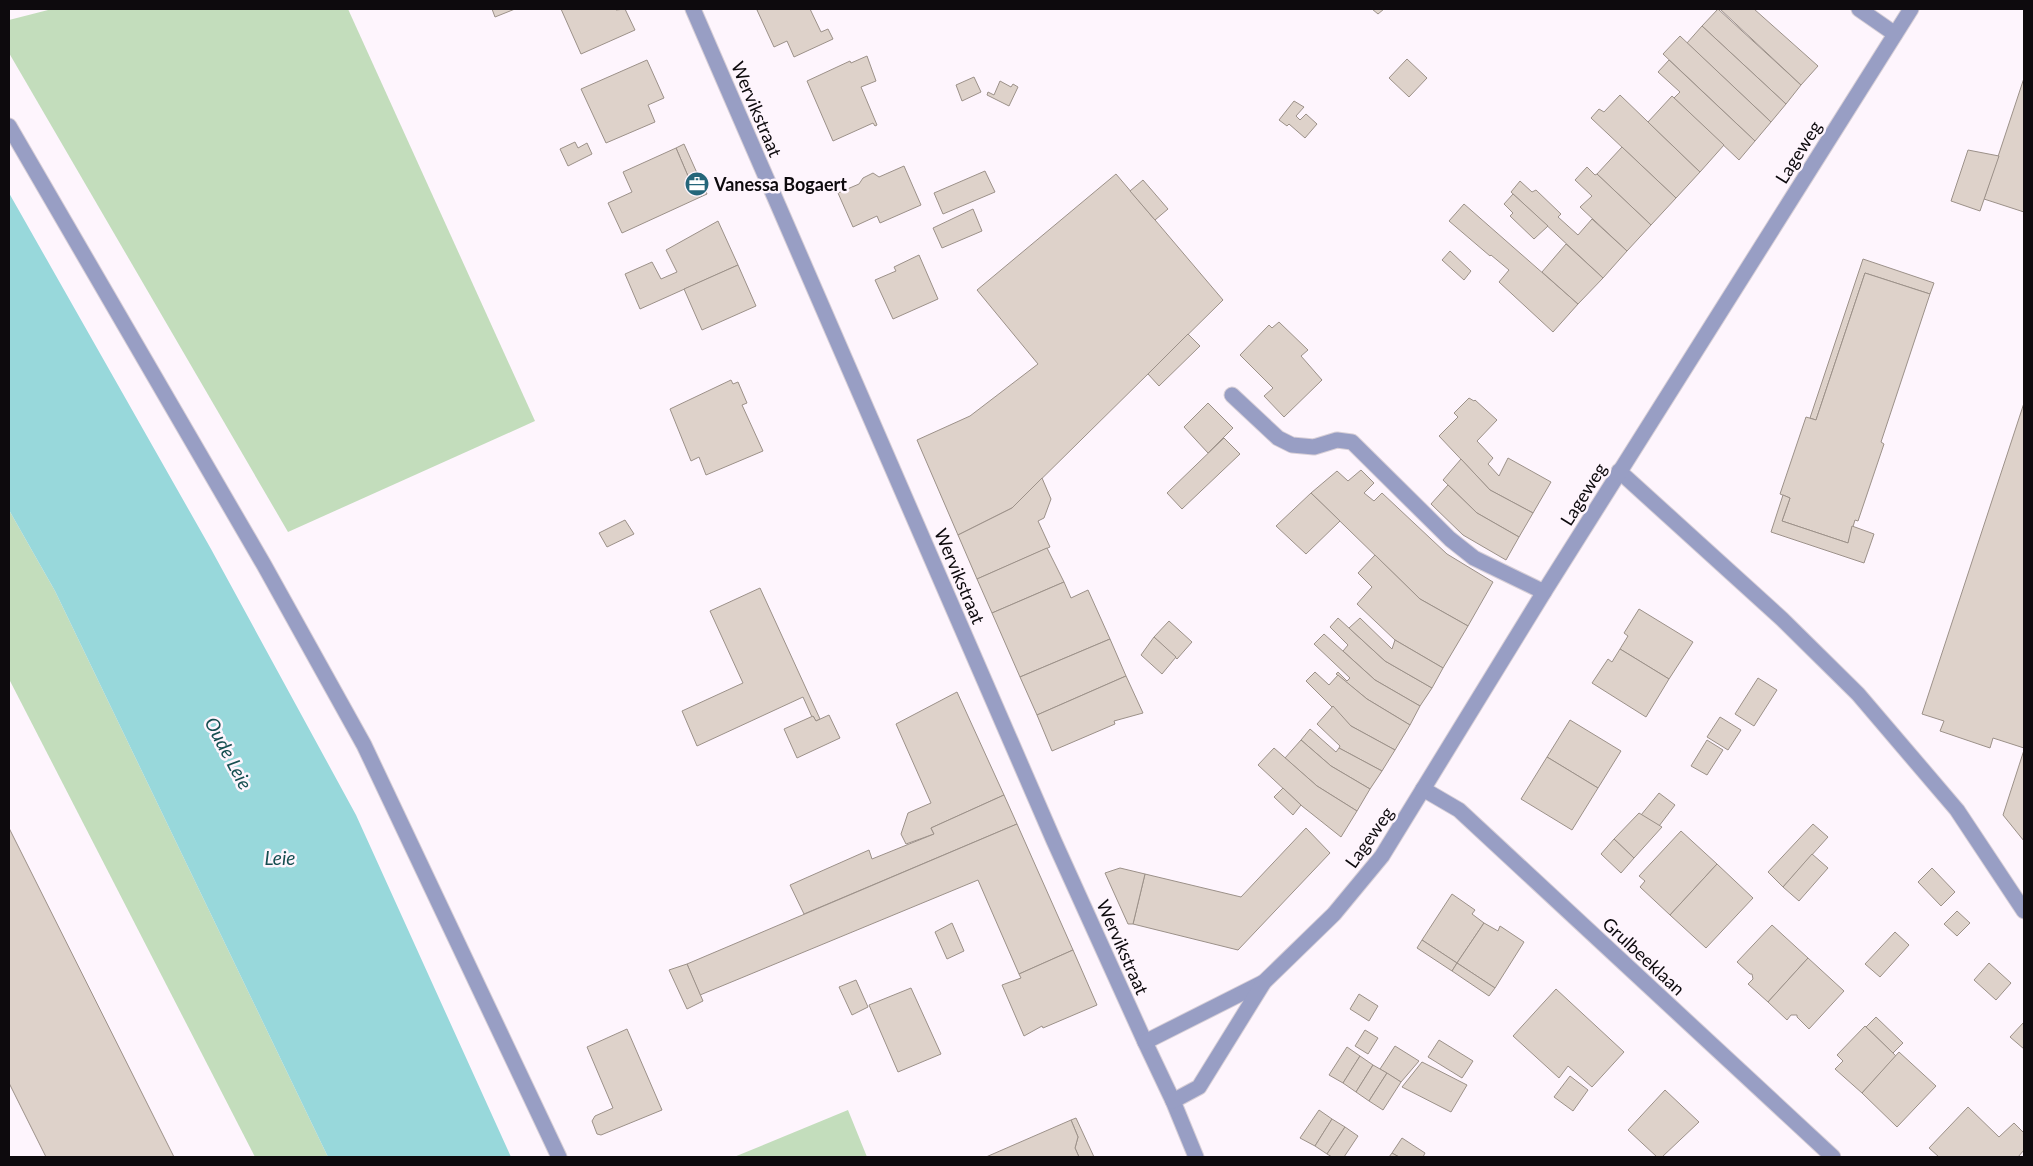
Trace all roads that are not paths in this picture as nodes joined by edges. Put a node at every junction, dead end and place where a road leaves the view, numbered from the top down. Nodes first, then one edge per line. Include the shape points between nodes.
1 (693, 9) edge
2 (1859, 9) edge
3 (1911, 9) edge
4 (1895, 34) junction
5 (9, 126) edge
6 (1232, 394) dead end
7 (1619, 471) junction
8 (1544, 592) junction
9 (1423, 789) junction
10 (2024, 910) edge
11 (1264, 982) junction
12 (1145, 1042) junction
13 (1173, 1100) junction
14 (559, 1157) edge
15 (1196, 1157) edge
16 (1834, 1157) edge

1 - 12 street, Wervikstraat via 1054,841
2 - 4 street
3 - 4 street, Lageweg
4 - 7 street, Lageweg
5 - 14 street via 364,745
6 - 8 street via 1278,438 1292,445 1314,448 1337,440 1352,442 1450,539 1474,558
7 - 8 street, Lageweg
7 - 10 street via 1782,619 1858,694 1957,810
8 - 9 street, Lageweg
9 - 11 street, Lageweg via 1382,856 1334,914
9 - 16 street, Grulbeeklaan via 1459,810
11 - 12 street, Lageweg
11 - 13 street, Lageweg via 1199,1087
12 - 13 street, Wervikstraat
13 - 15 street, Wervikstraat

